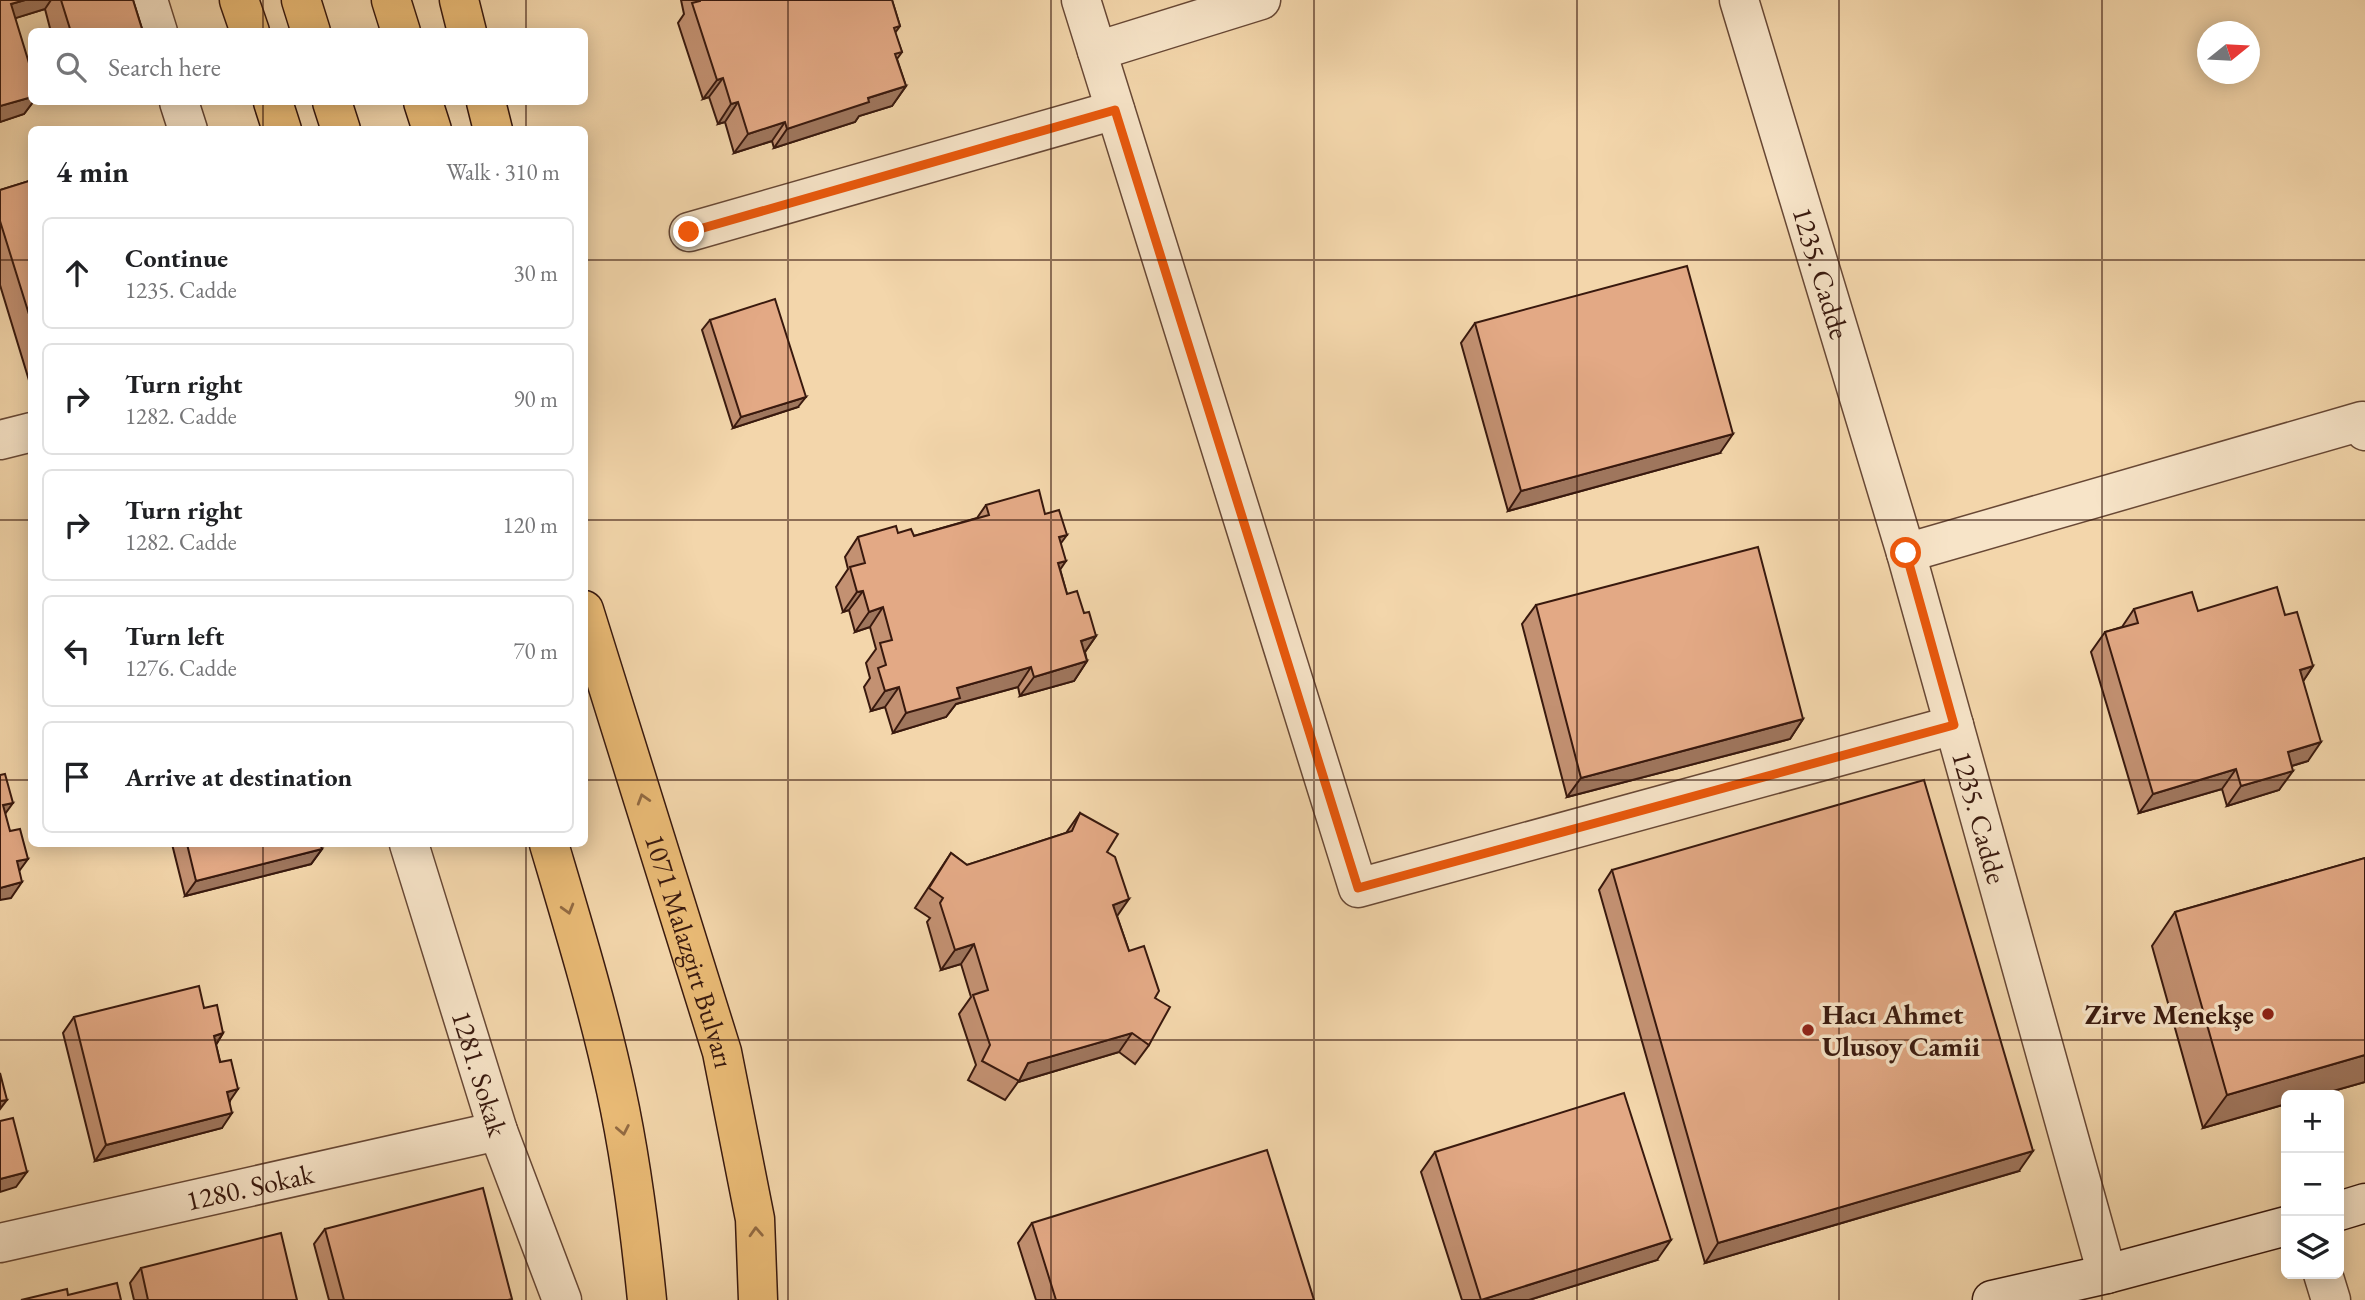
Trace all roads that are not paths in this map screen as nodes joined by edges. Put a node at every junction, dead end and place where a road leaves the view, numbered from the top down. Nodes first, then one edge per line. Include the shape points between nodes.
1 (148, 0) edge
2 (239, 0) edge
3 (301, 0) edge
4 (391, 0) edge
5 (459, 0) edge
6 (1081, 0) edge
7 (1261, 0) edge
8 (1739, 0) edge
9 (157, 28) edge
10 (249, 28) edge
11 (310, 28) edge
12 (400, 28) edge
13 (466, 28) edge
14 (1097, 51) junction
15 (180, 105) edge
16 (274, 105) edge
17 (333, 105) edge
18 (424, 105) edge
19 (487, 105) edge
20 (1115, 110) junction
21 (187, 126) edge
22 (281, 126) edge
23 (340, 126) edge
24 (431, 126) edge
25 (492, 126) edge
26 (689, 232) dead end
27 (2364, 426) edge
28 (28, 433) edge
29 (0, 440) edge
30 (1906, 553) junction
31 (588, 623) edge
32 (1954, 725) junction
33 (410, 847) edge
34 (550, 847) edge
35 (498, 1131) junction
36 (2365, 1203) edge
37 (2344, 1209) edge
38 (2281, 1227) edge
39 (0, 1243) edge
40 (2107, 1274) junction
41 (2324, 1279) edge
42 (760, 1297) edge
43 (562, 1300) edge
44 (647, 1300) edge
45 (1992, 1300) edge
46 (2330, 1300) edge

1 - 9 street
2 - 10 main road
3 - 11 main road
4 - 12 main road
5 - 13 main road
6 - 14 street
7 - 14 street
8 - 30 street, 1235. Cadde
14 - 20 street
15 - 21 street
16 - 22 main road
17 - 23 main road
18 - 24 main road
19 - 25 main road
20 - 26 street
20 - 32 street via 1358,888
27 - 30 street
28 - 29 street
30 - 32 street, 1235. Cadde
42 -> 31 main road, 1071 Malazgirt Bulvarı via 755,1219 722,1052
32 - 40 street, 1235. Cadde
33 - 35 street, 1281. Sokak
34 -> 44 main road via 615,1089
35 - 39 street, 1280. Sokak
35 - 43 street, 1281. Sokak
36 - 37 street
38 - 40 street
40 - 45 street
41 - 46 street

